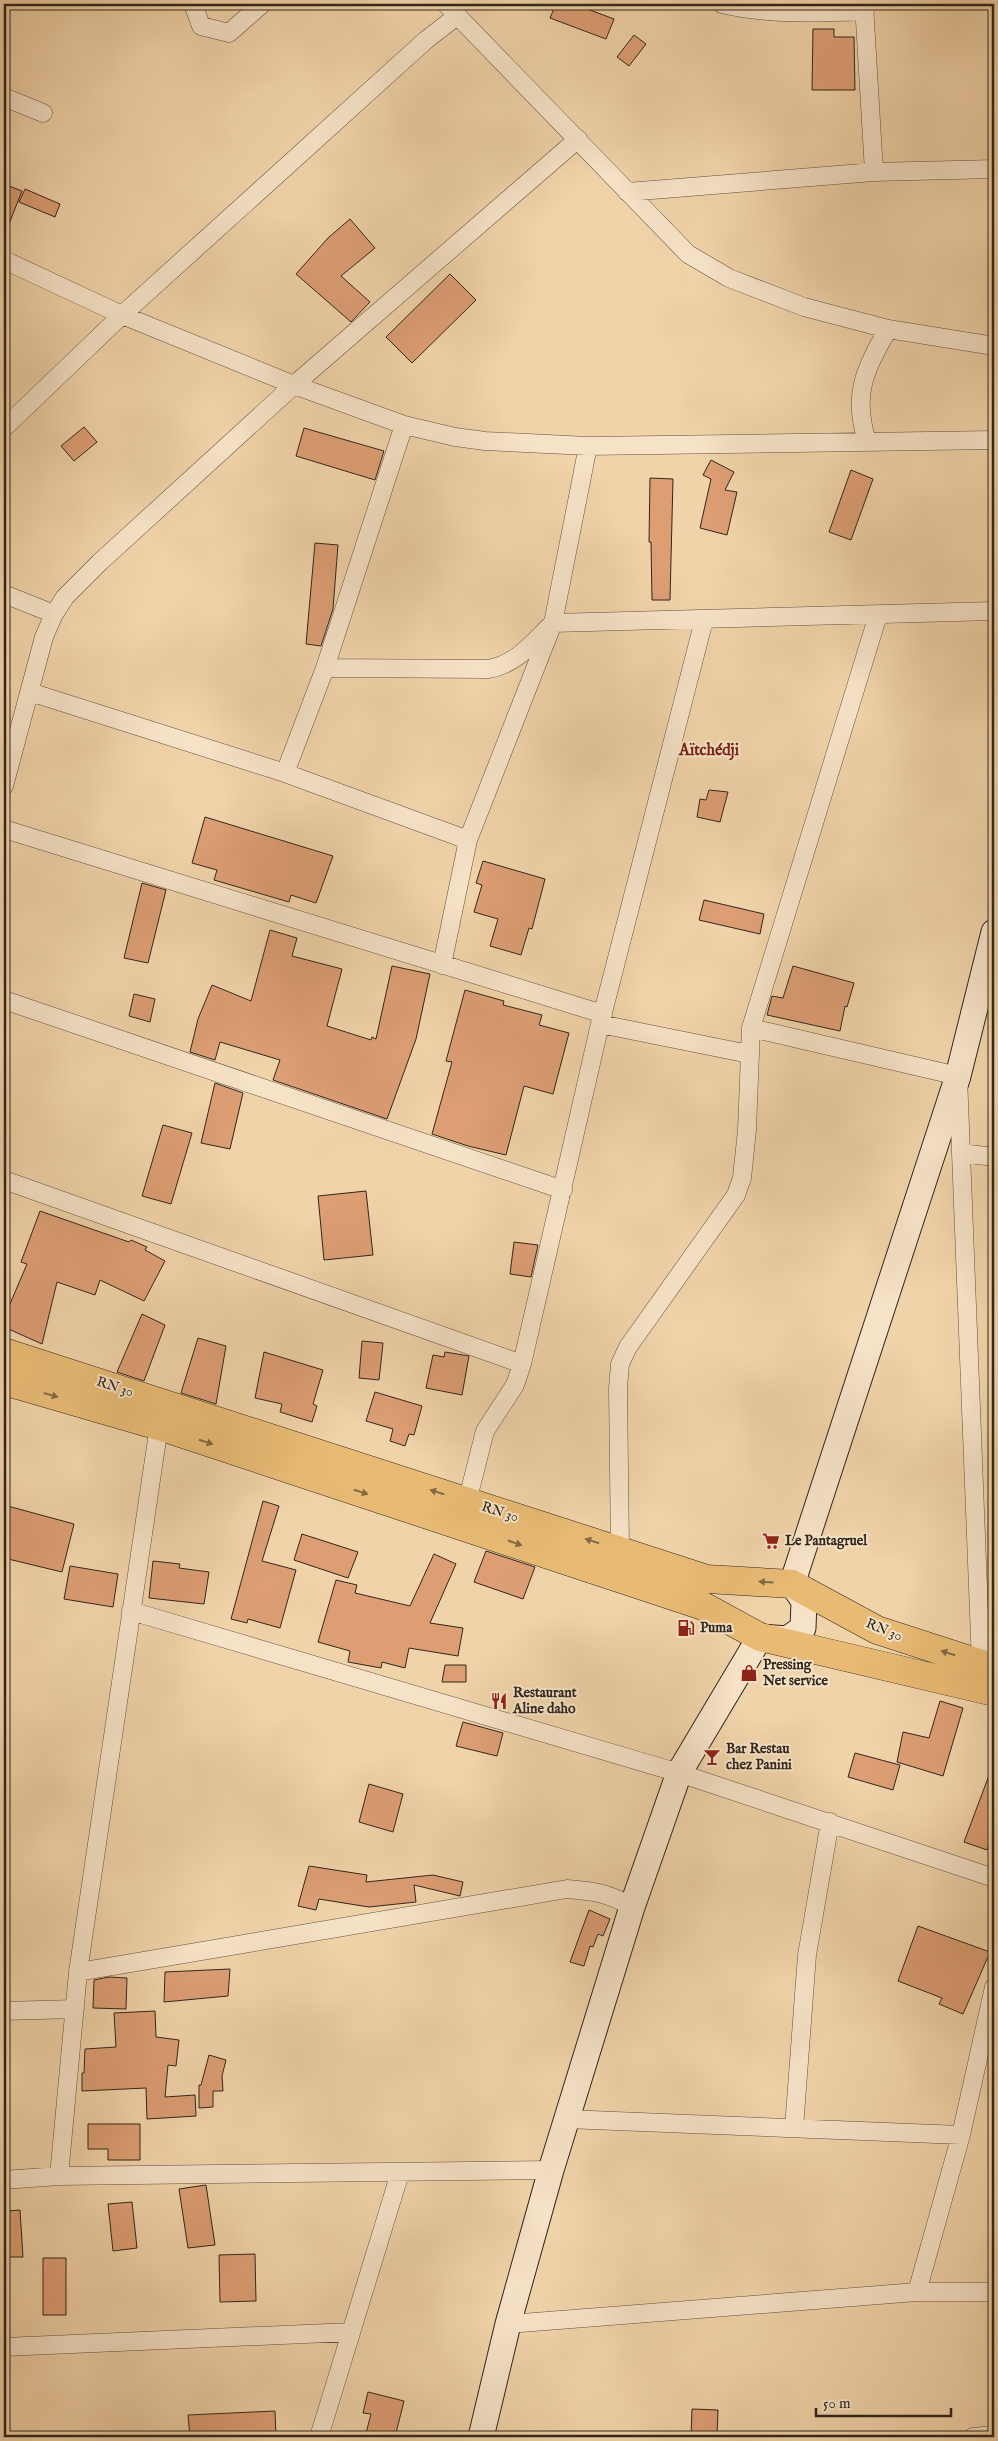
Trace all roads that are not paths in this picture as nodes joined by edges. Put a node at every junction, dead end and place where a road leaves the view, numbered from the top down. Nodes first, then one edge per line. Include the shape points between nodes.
1 (192, 4) edge
2 (262, 4) edge
3 (722, 4) edge
4 (864, 8) edge
5 (452, 10) edge
6 (4, 97) edge
7 (43, 113) dead end
8 (578, 139) junction
9 (994, 169) edge
10 (874, 172) junction
11 (627, 192) junction
12 (4, 260) edge
13 (122, 315) junction
14 (888, 329) junction
15 (994, 346) edge
16 (294, 385) junction
17 (5, 425) edge
18 (404, 425) junction
19 (994, 440) edge
20 (867, 441) junction
21 (588, 446) junction
22 (4, 594) edge
23 (994, 611) edge
24 (54, 614) junction
25 (878, 615) junction
26 (704, 620) junction
27 (553, 623) junction
28 (325, 668) junction
29 (30, 692) junction
30 (284, 773) junction
31 (4, 786) edge
32 (4, 829) edge
33 (468, 840) junction
34 (994, 932) edge
35 (442, 966) junction
36 (4, 1000) edge
37 (601, 1019) junction
38 (751, 1028) junction
39 (749, 1054) junction
40 (958, 1076) junction
41 (961, 1153) junction
42 (994, 1157) edge
43 (4, 1180) edge
44 (563, 1190) junction
45 (4, 1352) edge
46 (522, 1364) junction
47 (4, 1381) edge
48 (159, 1426) junction
49 (467, 1502) junction
50 (620, 1550) junction
51 (792, 1584) junction
52 (131, 1611) junction
53 (760, 1637) junction
54 (988, 1666) edge
55 (994, 1692) edge
56 (679, 1773) junction
57 (830, 1822) junction
58 (994, 1878) edge
59 (632, 1907) junction
60 (78, 1972) junction
61 (994, 1987) edge
62 (75, 2009) junction
63 (4, 2011) edge
64 (566, 2119) junction
65 (794, 2128) junction
66 (961, 2135) junction
67 (551, 2170) junction
68 (400, 2173) junction
69 (59, 2176) junction
70 (4, 2180) edge
71 (917, 2292) junction
72 (994, 2292) edge
73 (508, 2324) junction
74 (351, 2332) junction
75 (4, 2347) edge
76 (994, 2435) edge
77 (319, 2437) edge
78 (481, 2437) edge
79 (973, 2437) edge

1 - 2 street via 202,26 229,33
3 - 4 street via 758,11 799,13
4 - 10 street
5 - 8 street
5 - 13 street via 426,40
6 - 7 street
8 - 11 street
8 - 16 street
9 - 10 street
10 - 11 street
11 - 14 street via 688,254 729,278 804,307
12 - 13 street
13 - 16 street
13 - 17 street
14 - 15 street
14 - 20 street via 868,364 861,385 860,405
16 - 18 street
16 - 24 street via 100,562 65,597
18 - 21 street via 455,438
18 - 28 street
19 - 20 street
20 - 21 street
21 - 27 street
22 - 24 street
23 - 25 street
24 - 29 street via 44,637
25 - 26 street
25 - 38 street
26 - 27 street
26 - 37 street
27 - 28 street via 513,661 501,667
27 - 33 street
28 - 30 street
29 - 30 street
29 - 31 street
30 - 33 street
32 - 35 street
33 - 35 street
34 - 40 street
35 - 37 street
36 - 44 street
37 - 39 street
37 - 44 street
38 - 39 street
38 - 40 street
39 - 50 street via 747,1130 742,1178 736,1195 628,1347 620,1364
40 - 41 street
40 - 51 street
41 - 42 street
41 - 54 street
43 - 46 street
44 - 46 street
49 -> 45 main road, RN 30 / RN 30
46 - 49 street via 515,1385 485,1431
47 -> 48 main road, RN 30
48 - 52 street
48 -> 53 main road, RN 30 via 703,1606
50 -> 49 main road, RN 30 / RN 30
51 -> 50 main road, RN 30 / RN 30 via 708,1579
51 - 53 street via 804,1601 802,1628 787,1639
54 -> 51 main road, RN 30 / RN 30 via 877,1630
52 - 56 street
52 - 60 street
53 - 55 main road, RN 30
53 - 56 street
56 - 57 street
56 - 59 street
57 - 58 street
57 - 65 street via 807,1955
59 - 60 street via 614,1896 567,1889
59 - 64 street
60 - 62 street
61 - 66 street
62 - 63 street
62 - 69 street
64 - 65 street
64 - 67 street
65 - 66 street
66 - 71 street
67 - 68 street
67 - 73 street
68 - 69 street
68 - 74 street
69 - 70 street
71 - 72 street
71 - 73 street
73 - 78 street
74 - 75 street
74 - 77 street
76 - 79 street

